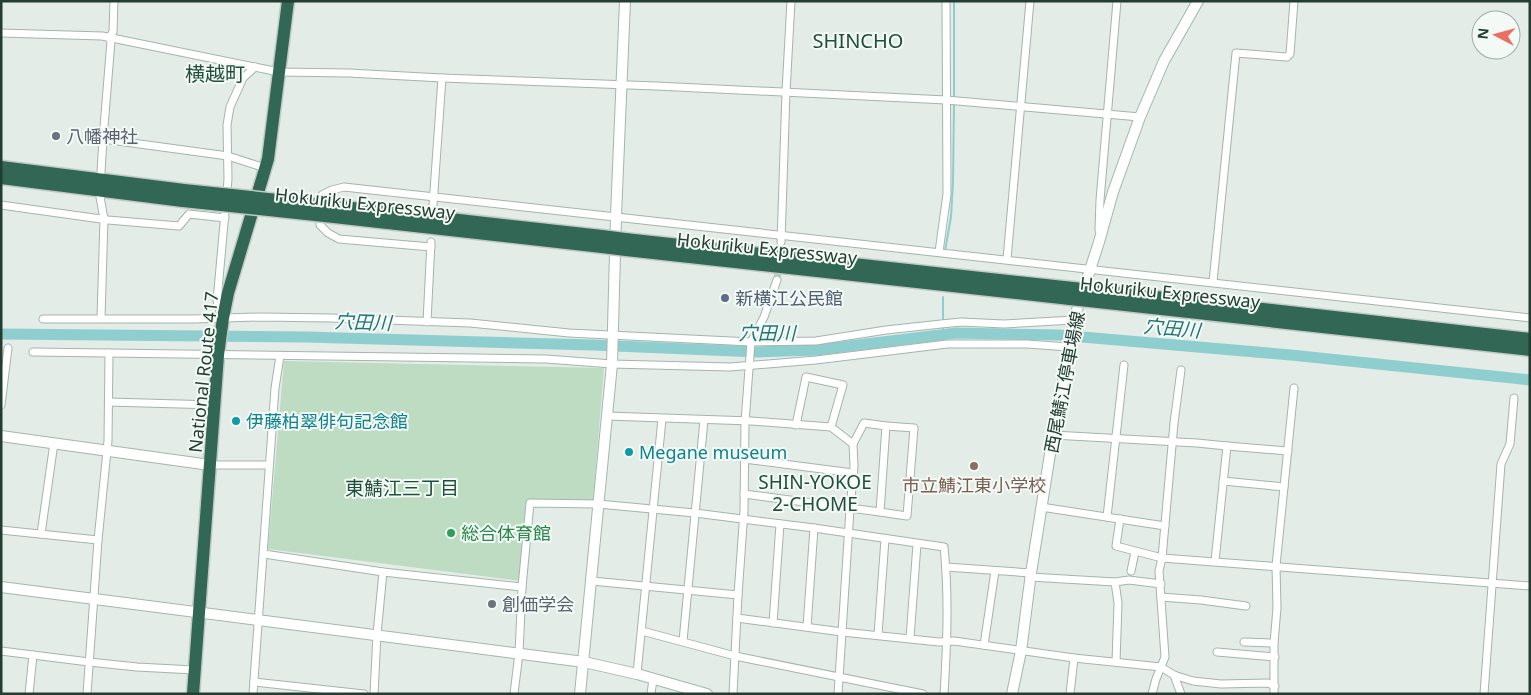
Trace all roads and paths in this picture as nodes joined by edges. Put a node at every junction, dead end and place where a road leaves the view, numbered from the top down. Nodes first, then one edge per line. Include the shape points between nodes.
1 (114, 1) edge
2 (288, 1) edge
3 (625, 1) edge
4 (792, 1) edge
5 (946, 1) edge
6 (1030, 1) edge
7 (1117, 1) edge
8 (1198, 1) edge
9 (1294, 1) edge
10 (1, 33) edge
11 (109, 38) junction
12 (255, 67) junction
13 (279, 72) junction
14 (442, 78) junction
15 (621, 85) junction
16 (786, 92) junction
17 (946, 100) junction
18 (1021, 106) junction
19 (1107, 114) junction
20 (1140, 116) junction
21 (103, 139) junction
22 (228, 156) junction
23 (1, 160) edge
24 (1, 166) edge
25 (266, 168) junction
26 (101, 172) dead end
27 (1, 178) edge
28 (169, 188) junction
29 (183, 195) junction
30 (433, 196) junction
31 (100, 197) dead end
32 (1, 205) edge
33 (433, 205) dead end
34 (616, 216) junction
35 (225, 218) junction
36 (104, 219) junction
37 (780, 238) junction
38 (1099, 242) junction
39 (939, 252) junction
40 (1007, 259) junction
41 (1090, 268) junction
42 (777, 280) tunnel mouth
43 (1213, 282) junction
44 (1091, 295) junction
45 (101, 318) junction
46 (222, 318) junction
47 (1530, 318) edge
48 (43, 319) dead end
49 (428, 322) junction
50 (1073, 324) junction
51 (613, 334) junction
52 (1530, 339) edge
53 (751, 343) junction
54 (1070, 345) junction
55 (8, 348) dead end
56 (1530, 350) edge
57 (33, 352) dead end
58 (109, 353) junction
59 (219, 353) junction
60 (280, 356) junction
61 (749, 363) junction
62 (612, 364) junction
63 (1124, 365) dead end
64 (1181, 370) dead end
65 (1294, 388) dead end
66 (1514, 398) dead end
67 (109, 402) junction
68 (215, 404) junction
69 (1, 405) edge
70 (607, 416) junction
71 (662, 419) junction
72 (704, 420) junction
73 (745, 422) junction
74 (796, 425) junction
75 (886, 426) junction
76 (831, 427) junction
77 (1053, 435) junction
78 (1, 436) edge
79 (1116, 438) junction
80 (1173, 442) junction
81 (54, 443) junction
82 (853, 444) junction
83 (1227, 446) junction
84 (108, 450) junction
85 (1288, 451) junction
86 (744, 459) junction
87 (210, 464) junction
88 (269, 465) junction
89 (853, 473) junction
90 (1223, 481) junction
91 (1284, 487) junction
92 (744, 494) junction
93 (598, 504) junction
94 (1041, 507) junction
95 (653, 509) junction
96 (850, 509) junction
97 (880, 512) junction
98 (695, 513) junction
99 (1107, 518) junction
100 (743, 519) junction
101 (1120, 519) junction
102 (780, 524) junction
103 (1164, 526) junction
104 (814, 528) junction
105 (1, 530) edge
106 (41, 534) junction
107 (849, 534) junction
108 (885, 539) junction
109 (98, 540) junction
110 (917, 544) junction
111 (1134, 552) junction
112 (264, 554) junction
113 (1162, 558) junction
114 (1215, 561) junction
115 (1276, 566) junction
116 (946, 568) junction
117 (995, 570) junction
118 (1130, 571) dead end
119 (383, 572) junction
120 (1031, 575) junction
121 (592, 581) junction
122 (1114, 582) junction
123 (1492, 583) junction
124 (1161, 584) junction
125 (646, 586) junction
126 (1530, 586) edge
127 (1, 587) edge
128 (522, 587) junction
129 (687, 591) junction
130 (738, 595) junction
131 (1161, 597) junction
132 (94, 599) junction
133 (1246, 606) dead end
134 (199, 612) junction
135 (737, 618) junction
136 (258, 620) junction
137 (773, 623) junction
138 (806, 627) junction
139 (642, 631) junction
140 (842, 632) junction
141 (377, 634) junction
142 (878, 635) junction
143 (910, 638) junction
144 (683, 642) junction
145 (947, 642) junction
146 (1244, 642) dead end
147 (1274, 643) junction
148 (984, 645) junction
149 (1, 651) edge
150 (1021, 651) junction
151 (1218, 652) dead end
152 (519, 653) junction
153 (33, 655) junction
154 (735, 656) junction
155 (1275, 657) junction
156 (1074, 658) junction
157 (89, 662) junction
158 (584, 662) junction
159 (1116, 662) junction
160 (1161, 667) junction
161 (194, 670) junction
162 (637, 674) junction
163 (1174, 675) junction
164 (839, 677) junction
165 (653, 679) junction
166 (254, 682) junction
167 (1275, 686) junction
168 (29, 694) edge
169 (86, 694) edge
170 (193, 694) edge
171 (253, 694) edge
172 (364, 694) edge
173 (374, 694) edge
174 (514, 694) edge
175 (580, 694) edge
176 (651, 694) edge
177 (707, 694) edge
178 (733, 694) edge
179 (838, 694) edge
180 (923, 694) edge
181 (944, 694) edge
182 (1012, 694) edge
183 (1070, 694) edge
184 (1152, 694) edge
185 (1181, 694) edge
186 (1274, 694) edge
187 (1484, 694) edge

1 - 11 street via 113,32
2 - 13 highway, National Route 417
3 - 15 street
4 - 16 street
5 - 17 street
6 - 18 street
7 - 19 street
8 - 20 street, 西尾鯖江停車場線 via 1164,61
9 - 43 street via 1288,57 1236,53
10 - 11 street
11 - 12 street
11 - 21 street
12 - 13 street
12 - 22 street via 243,78 230,107
13 - 14 street
13 - 25 highway, National Route 417
14 - 15 street
14 - 30 street
15 - 16 street
15 - 34 street
16 - 17 street
16 - 37 street
17 - 18 street
17 - 39 street via 947,194
18 - 19 street
18 - 40 street
19 - 20 street
19 - 38 street
20 - 38 street, 西尾鯖江停車場線
21 - 22 street
21 - 26 street
22 - 25 street
22 - 35 street
23 - 28 highway
24 - 28 highway, Hokuriku Expressway
25 - 46 highway, National Route 417
27 - 29 highway, Hokuriku Expressway
28 - 29 highway, Hokuriku Expressway
29 - 44 highway, Hokuriku Expressway, bridge
30 - 33 street
30 - 34 street
30 - 49 street via 344,187 332,190 322,195 320,225 339,239 431,244
31 - 36 street
32 - 36 street
34 - 37 street
34 - 51 street
35 - 36 street via 189,214 179,226
35 - 46 street via 217,301
36 - 45 street
37 - 39 street
38 - 41 street, 西尾鯖江停車場線
39 - 40 street
40 - 41 street
41 - 43 street
41 - 50 street, 西尾鯖江停車場線
42 - 53 street
43 - 47 street
44 - 52 highway, Hokuriku Expressway
44 - 56 highway, Hokuriku Expressway
45 - 46 street
45 - 48 street
46 - 49 street
46 - 59 highway, National Route 417
49 - 51 street
50 - 53 street via 961,322 816,341
50 - 54 street, 西尾鯖江停車場線
51 - 53 street
51 - 62 street
53 - 61 street
54 - 61 street via 947,344 816,360
54 - 77 street, 西尾鯖江停車場線
55 - 69 street
57 - 58 street
58 - 59 street
58 - 67 street
59 - 60 street
59 - 68 highway, National Route 417
60 - 62 street via 546,359
60 - 88 street via 274,388
61 - 62 street via 730,367
61 - 73 street
62 - 70 street
63 - 79 street
64 - 80 street
65 - 85 street
66 - 123 street via 1510,444 1501,464
67 - 68 street
67 - 84 street
68 - 87 highway, National Route 417
70 - 71 street
70 - 93 street
71 - 72 street
71 - 95 street
72 - 73 street
72 - 98 street
73 - 74 street
73 - 86 street
74 - 76 street
74 - 76 street via 806,377 846,386
75 - 82 street via 864,423
75 - 97 street
75 - 97 street via 914,428 908,516
76 - 82 street
77 - 79 street
77 - 94 street, 西尾鯖江停車場線
78 - 81 street
79 - 80 street
79 - 99 street
80 - 83 street
80 - 103 street
81 - 84 street
81 - 106 street
82 - 89 street
83 - 85 street
83 - 90 street
84 - 87 street
84 - 109 street
85 - 91 street
86 - 89 street
86 - 92 street
87 - 88 street
87 - 134 highway, National Route 417
88 - 112 street
89 - 96 street
90 - 91 street
90 - 114 street
91 - 115 street
92 - 96 street
92 - 100 street
93 - 95 street
93 - 121 street
93 - 128 street via 530,503
94 - 99 street
94 - 120 street, 西尾鯖江停車場線
95 - 98 street
95 - 125 street
96 - 97 street
96 - 107 street
98 - 100 street
98 - 129 street
99 - 101 street
100 - 102 street
100 - 130 street
101 - 103 street
101 - 111 street via 1116,546
102 - 104 street
102 - 137 street
103 - 113 street
104 - 107 street
104 - 138 street
105 - 106 street
106 - 109 street
107 - 108 street
107 - 140 street
108 - 110 street
108 - 142 street
109 - 132 street
110 - 116 street via 944,547
110 - 143 street
111 - 113 street
111 - 118 street
112 - 119 street
112 - 136 street
113 - 114 street
113 - 124 street
114 - 115 street
115 - 123 street
115 - 147 street
116 - 117 street
116 - 145 street
117 - 120 street
117 - 148 street
119 - 128 street
119 - 141 street
120 - 122 street
120 - 150 street, 西尾鯖江停車場線
121 - 125 street
121 - 158 street
122 - 124 street via 1129,580
122 - 159 street via 1118,602
123 - 126 street
123 - 187 street
124 - 131 street
125 - 129 street
125 - 139 street
127 - 132 street
128 - 152 street
129 - 130 street
129 - 144 street
130 - 135 street
131 - 133 street
131 - 160 street via 1165,657
132 - 134 street
132 - 157 street
134 - 136 street
134 - 161 highway, National Route 417
135 - 137 street
135 - 154 street
136 - 141 street
136 - 166 street
137 - 138 street
138 - 140 street
139 - 144 street
139 - 162 street
140 - 142 street
140 - 164 street
141 - 152 street
141 - 173 street
142 - 143 street
143 - 145 street
144 - 154 street
145 - 148 street
145 - 181 street
146 - 147 street
147 - 155 street
148 - 150 street
149 - 153 street
150 - 156 street
150 - 182 street, 西尾鯖江停車場線
151 - 155 street
152 - 158 street
152 - 174 street
153 - 157 street
153 - 168 street
154 - 164 street
154 - 178 street
155 - 167 street
156 - 159 street
156 - 183 street
157 - 161 street
157 - 169 street
158 - 162 street
158 - 175 street
159 - 160 street
160 - 163 street
160 - 184 street
161 - 170 highway, National Route 417
162 - 165 street
163 - 167 street via 1192,681
163 - 185 street
164 - 179 street
164 - 180 street
165 - 176 street
165 - 177 street
166 - 171 street
166 - 172 street
167 - 186 street

